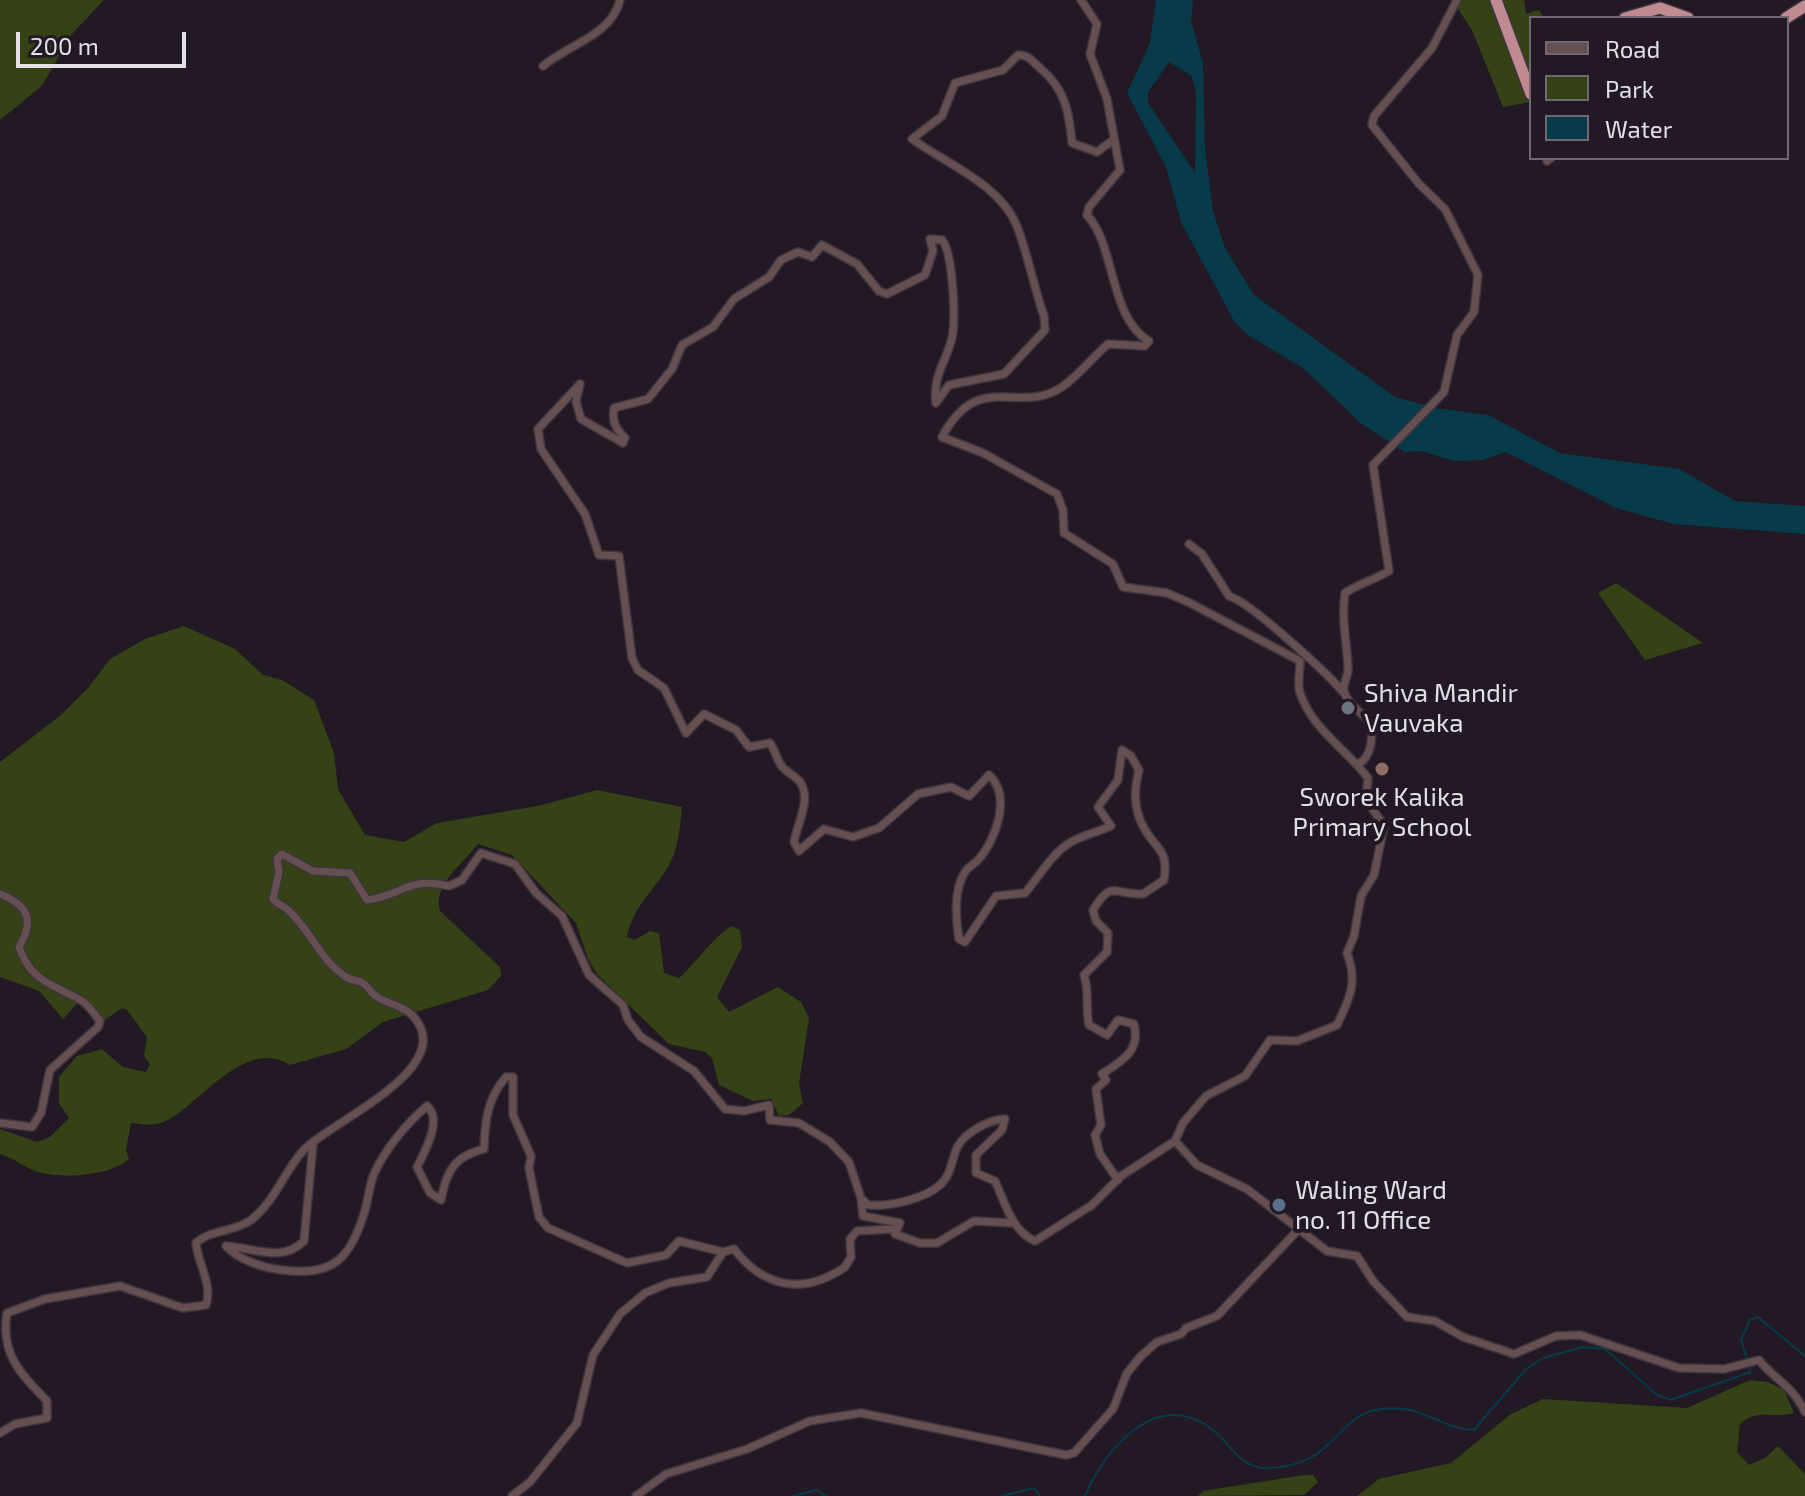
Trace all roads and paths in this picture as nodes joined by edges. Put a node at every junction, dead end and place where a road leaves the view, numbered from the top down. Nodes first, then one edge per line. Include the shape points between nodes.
1 (620, 0) edge
2 (1081, 0) edge
3 (1457, 0) edge
4 (1496, 0) edge
5 (1656, 9) edge
6 (1632, 16) edge
7 (1681, 16) edge
8 (543, 66) dead end
9 (1529, 89) edge
10 (1113, 140) junction
11 (1189, 544) dead end
12 (1344, 694) junction
13 (1358, 764) junction
14 (0, 894) edge
15 (0, 1123) edge
16 (1175, 1141) junction
17 (314, 1142) junction
18 (1118, 1180) junction
19 (861, 1198) junction
20 (1013, 1223) junction
21 (1298, 1230) junction
22 (895, 1233) junction
23 (723, 1252) junction
24 (1805, 1412) edge
25 (0, 1433) edge
26 (512, 1496) edge
27 (636, 1496) edge

1 - 8 street via 617,16 603,29
2 - 10 street via 1097,24 1090,54 1107,99
3 - 12 street via 1432,48 1372,125 1445,209 1478,275 1474,312 1457,335 1444,392 1373,465 1389,571 1345,593 1342,634 1349,672
4 - 9 highway
5 - 6 highway
5 - 7 highway
10 - 13 street via 1120,170 1087,215 1098,227 1128,315 1149,341 1145,346 1108,344 1061,388 1036,397 978,400 954,415 942,437 1057,494 1064,533 1113,564 1123,587 1167,593 1300,661 1299,692 1334,745
10 - 18 street via 1097,152 1072,143 1068,105 1054,79 1025,55 1003,70 955,83 942,116 912,139 969,174 1006,206 1019,230 1045,330 1004,374 949,385 936,403 939,367 953,333 949,258 942,240 930,239 933,251 925,275 887,294 857,264 822,245 812,257 798,252 781,260 769,277 734,299 713,327 682,345 672,369 648,399 614,408 623,443 581,419 576,401 580,384 538,429 541,449 585,514 599,555 619,556 638,670 664,688 686,733 704,714 725,722 749,747 773,746 782,767 804,790 794,842 799,851 824,829 853,837 879,828 918,794 951,787 969,796 989,775 1000,814 992,839 965,871 959,889 957,924 959,939 965,942 996,896 1025,893 1069,842 1111,826 1098,807 1118,780 1122,750 1131,756 1139,770 1137,808 1144,828 1164,854 1164,880 1143,894 1105,891 1093,910 1108,933 1107,952 1084,975 1089,1025 1107,1035 1118,1020 1130,1021 1136,1031 1130,1054 1102,1074 1106,1080 1096,1089 1101,1125 1095,1135 1100,1154
11 - 12 street via 1202,554 1229,596 1242,600 1319,665
12 - 13 street via 1368,721 1371,733 1365,761
13 - 16 street via 1368,778 1366,799 1384,826 1374,875 1361,896 1347,953 1354,970 1349,1000 1337,1025 1297,1041 1270,1040 1245,1076 1206,1096
14 - 15 street via 22,903 29,916 19,947 23,959 50,987 85,1002 100,1021 50,1070 41,1113 32,1127
16 - 18 street
16 - 21 street via 1197,1165 1247,1189
17 - 19 street via 402,1080 421,1051 421,1031 400,1005 373,995 365,983 350,980 326,960 287,909 276,903 277,859 282,854 313,871 350,873 367,900 416,882 434,880 449,886 462,880 481,853 515,864 562,916 589,975 623,1005 641,1037 694,1071 725,1109 769,1105 770,1120 799,1123 830,1142 849,1162
17 - 23 street via 304,1241 282,1255 226,1246 231,1252 277,1270 313,1274 335,1264 355,1234 381,1161 427,1106 434,1123 417,1167 430,1193 441,1200 453,1163 484,1149 487,1109 506,1077 513,1077 513,1115 531,1156 536,1207 548,1228 627,1263 666,1255 679,1241
17 - 25 street via 302,1151 268,1205 248,1222 196,1243 210,1295 206,1305 183,1308 120,1286 45,1299 7,1313 2,1326 5,1352 47,1401 47,1418 15,1424
18 - 20 street via 1092,1205 1035,1241
19 - 20 street via 868,1205 889,1205 939,1186 966,1136 1005,1119 1002,1130 976,1155 976,1173 995,1181
19 - 22 street via 863,1216 900,1223
20 - 22 street via 974,1221 937,1243
21 - 24 street via 1327,1251 1357,1256 1407,1317 1435,1321 1504,1352 1514,1354 1556,1336 1580,1335 1679,1368 1724,1369 1759,1360 1768,1374 1791,1387
21 - 27 street via 1217,1316 1157,1342 1141,1356 1127,1373 1113,1409 1074,1453 861,1413 810,1421 747,1449 666,1474
22 - 23 street via 857,1231 850,1239 849,1262 841,1270 792,1284 774,1283 751,1271 734,1249
23 - 26 street via 707,1277 645,1293 620,1314 593,1355 577,1423

